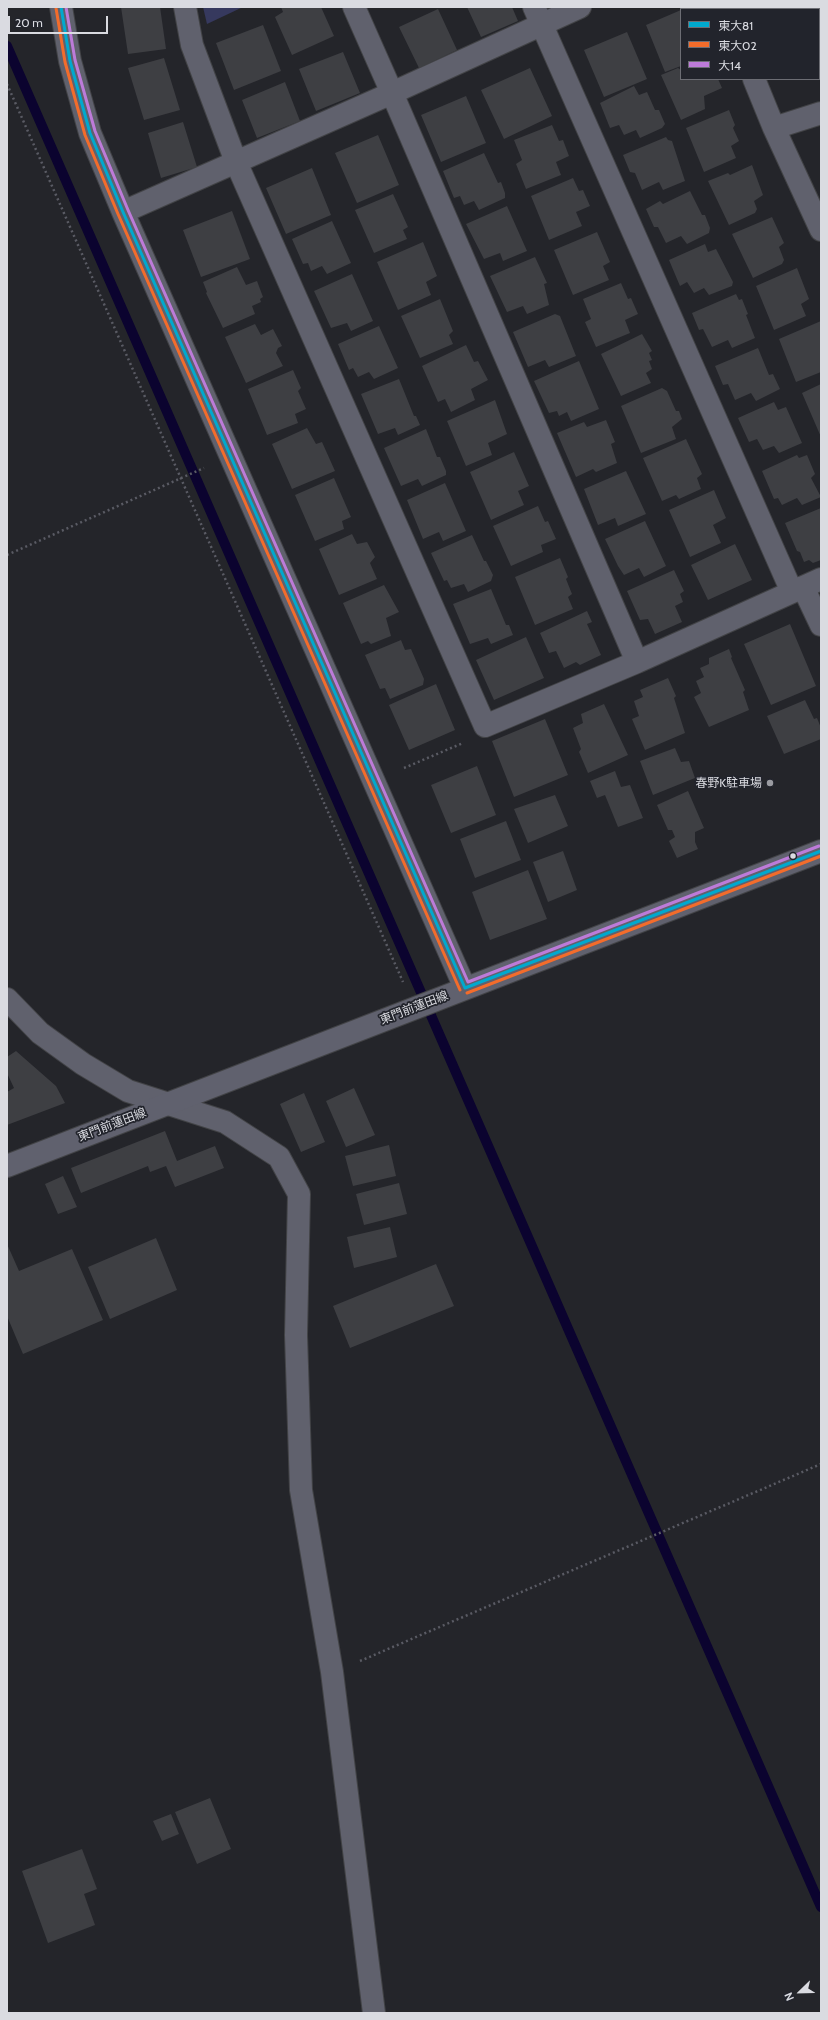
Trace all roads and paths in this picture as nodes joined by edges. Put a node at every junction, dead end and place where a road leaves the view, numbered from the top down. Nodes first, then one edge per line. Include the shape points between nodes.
1 (61, 7) edge
2 (185, 7) edge
3 (354, 7) edge
4 (580, 7) edge
5 (538, 16) edge
6 (754, 80) edge
7 (7, 84) edge
8 (392, 93) junction
9 (821, 113) edge
10 (774, 128) junction
11 (236, 162) junction
12 (123, 212) junction
13 (821, 230) edge
14 (231, 455) junction
15 (180, 479) junction
16 (7, 555) edge
17 (805, 586) edge
18 (821, 625) edge
19 (637, 662) junction
20 (484, 726) junction
21 (404, 768) dead end
22 (821, 851) edge
23 (465, 988) junction
24 (7, 999) edge
25 (415, 1008) junction
26 (170, 1103) junction
27 (7, 1166) edge
28 (821, 1464) edge
29 (332, 1672) junction
30 (374, 2013) edge

1 - 12 street via 70,61 90,133
2 - 11 street via 192,45
3 - 8 street
4 - 5 street
5 - 8 street
5 - 17 street
6 - 10 street
7 - 15 path
8 - 11 street
8 - 19 street
9 - 10 street
10 - 13 street
11 - 12 street
11 - 20 street
12 - 14 street
14 - 15 path
14 - 23 street
15 - 16 path
15 - 25 path
17 - 18 street
17 - 19 street
19 - 20 street
20 - 21 path via 476,738
22 - 23 main road, 東門前蓮田線
23 - 25 main road, 東門前蓮田線
24 - 26 street via 40,1033 83,1064 128,1091
25 - 26 main road, 東門前蓮田線
26 - 27 main road, 東門前蓮田線
26 - 29 street via 225,1122 279,1157 299,1194 296,1335 301,1490
28 - 29 path
29 - 30 street

